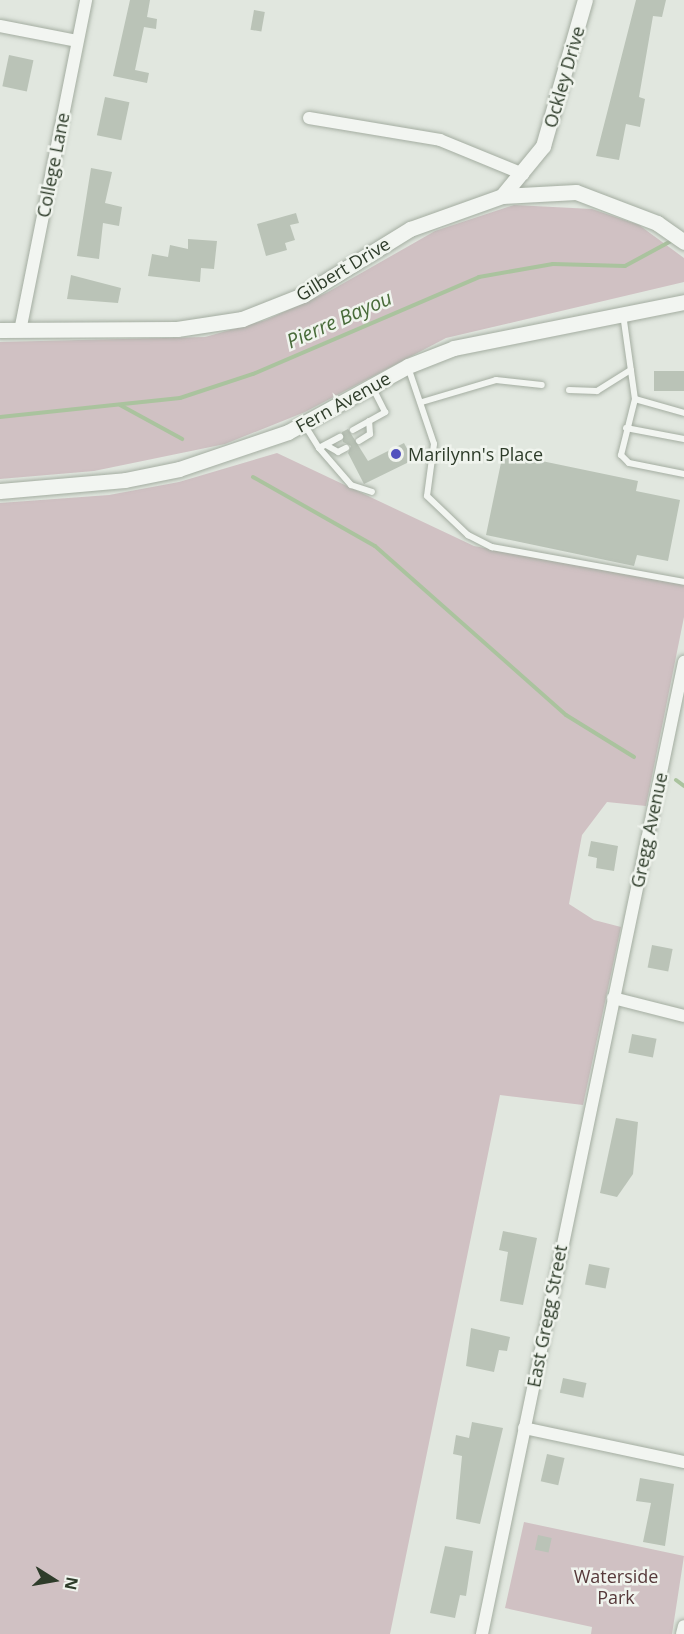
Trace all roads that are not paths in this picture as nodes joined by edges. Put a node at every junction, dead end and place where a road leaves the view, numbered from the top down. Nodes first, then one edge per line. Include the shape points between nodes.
1 (86, 0) edge
2 (585, 0) edge
3 (0, 26) edge
4 (77, 41) junction
5 (309, 118) dead end
6 (523, 174) junction
7 (502, 195) junction
8 (678, 238) edge
9 (684, 302) edge
10 (622, 314) junction
11 (0, 330) edge
12 (20, 331) junction
13 (408, 366) junction
14 (631, 370) junction
15 (372, 385) junction
16 (542, 385) dead end
17 (569, 390) dead end
18 (635, 399) junction
19 (422, 402) junction
20 (684, 413) edge
21 (369, 421) junction
22 (304, 424) junction
23 (626, 428) junction
24 (353, 430) dead end
25 (340, 437) dead end
26 (684, 439) edge
27 (358, 441) dead end
28 (326, 445) junction
29 (319, 448) junction
30 (346, 448) dead end
31 (684, 474) edge
32 (0, 491) edge
33 (372, 492) dead end
34 (684, 582) edge
35 (684, 662) edge
36 (613, 998) junction
37 (684, 1016) edge
38 (524, 1428) junction
39 (684, 1462) edge
40 (684, 1626) edge
41 (482, 1634) edge
42 (682, 1634) edge

1 - 4 street, College Lane
2 - 6 street, Ockley Drive via 553,121
3 - 4 street
4 - 12 street, College Lane
5 - 6 street via 440,140
6 - 7 street, Ockley Drive
7 - 8 street via 576,192 612,203
7 - 12 street, Gilbert Drive via 410,229 303,295 242,319 177,329
9 - 10 street, Fern Avenue
10 - 13 street, Fern Avenue via 499,336
10 - 14 lane
11 - 12 street, Gilbert Drive
13 - 15 street, Fern Avenue
13 - 19 lane
14 - 17 lane via 597,392
14 - 18 lane
15 - 21 lane via 385,412
15 - 22 street, Fern Avenue
16 - 19 lane via 496,380
18 - 20 lane
18 - 23 lane
19 - 34 lane via 434,444 427,496 479,544
21 - 24 lane
21 - 27 lane via 370,434
22 - 29 lane
22 - 32 street, Fern Avenue via 179,469 125,480
23 - 26 lane
23 - 31 lane via 623,460
25 - 28 lane
28 - 29 lane
28 - 30 lane via 338,452
29 - 33 lane via 351,485
35 - 36 street, Gregg Avenue
36 - 37 street
36 - 38 street, East Gregg Street
38 - 39 street via 565,1441
38 - 41 street, East Gregg Street
40 - 42 street

